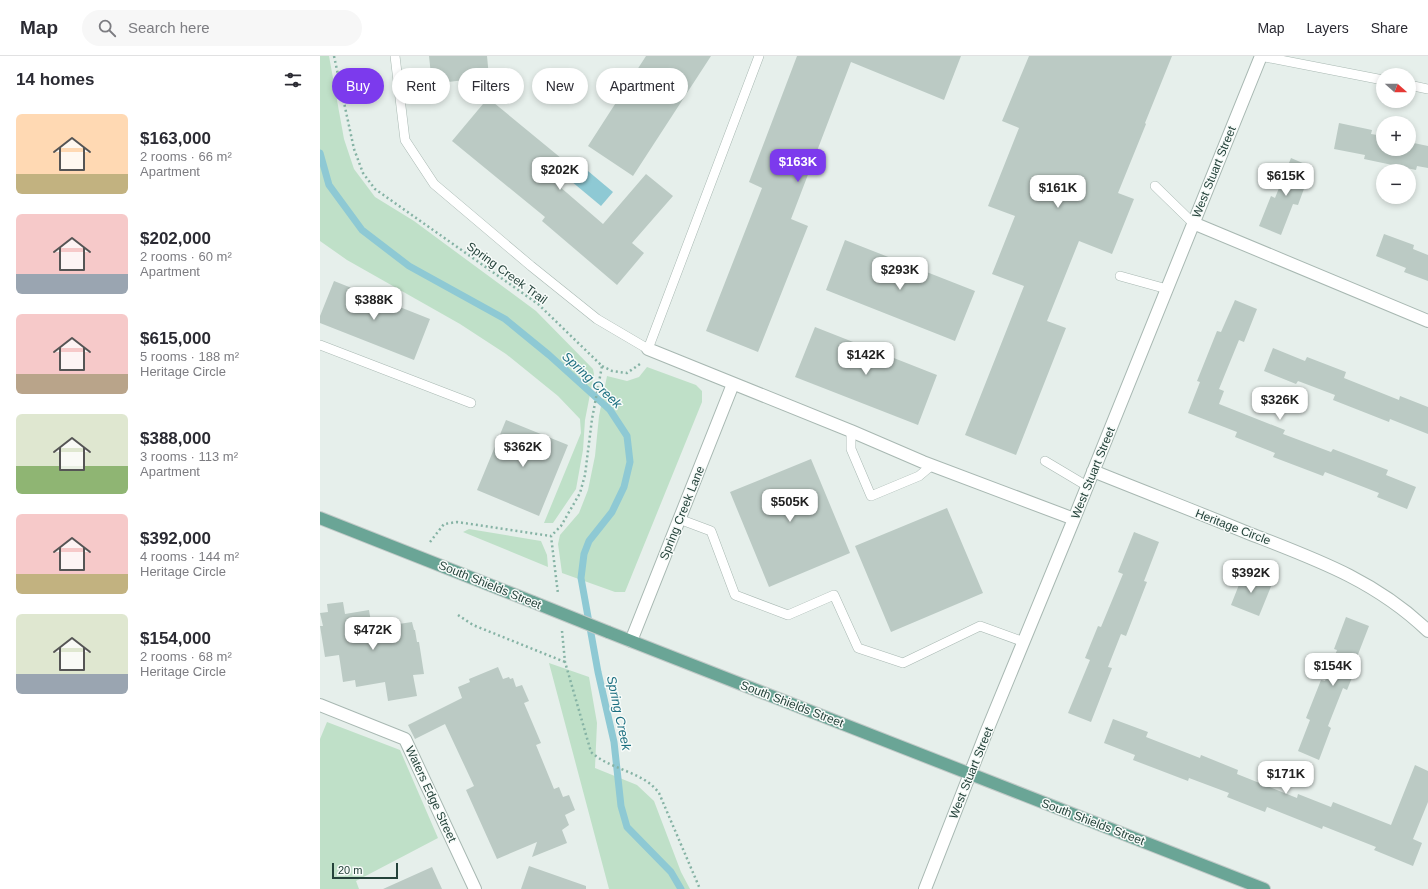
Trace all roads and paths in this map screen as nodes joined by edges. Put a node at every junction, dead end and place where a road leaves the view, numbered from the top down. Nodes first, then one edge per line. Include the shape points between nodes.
1 (334, 56) edge
2 (395, 56) edge
3 (759, 56) edge
4 (1260, 56) edge
5 (1376, 79) edge
6 (1416, 86) edge
7 (1428, 89) edge
8 (1155, 186) dead end
9 (1193, 223) junction
10 (1120, 276) dead end
11 (1167, 289) junction
12 (1428, 320) edge
13 (320, 345) edge
14 (648, 349) junction
15 (602, 366) junction
16 (733, 384) junction
17 (470, 403) dead end
18 (851, 431) junction
19 (1045, 461) dead end
20 (932, 465) junction
21 (1094, 471) junction
22 (1087, 486) junction
23 (320, 518) edge
24 (679, 519) junction
25 (1074, 520) junction
26 (442, 527) dead end
27 (551, 536) junction
28 (555, 567) dead end
29 (458, 615) dead end
30 (1428, 631) edge
31 (631, 641) junction
32 (1024, 642) junction
33 (320, 705) edge
34 (970, 774) junction
35 (475, 889) edge
36 (700, 889) edge
37 (925, 889) edge
38 (1264, 889) edge

1 - 15 path, Spring Creek Trail via 354,149 363,173 375,188 538,304
2 - 14 lane via 405,140 434,184 597,319
3 - 14 lane
4 - 5 lane
4 - 9 street, West Stuart Street
6 - 7 lane
8 - 9 lane
9 - 11 street, West Stuart Street
9 - 12 street
10 - 11 lane
11 - 21 street, West Stuart Street
13 - 17 lane
14 - 15 path via 639,365 627,373 612,371
14 - 16 street
15 - 27 path via 580,493 561,526
16 - 18 street
16 - 24 street, Spring Creek Lane
18 - 20 street
18 - 20 lane via 852,449 871,496 919,476
19 - 22 lane
20 - 25 street
21 - 22 street, West Stuart Street
21 - 30 street, Heritage Circle via 1329,565 1384,596
22 - 25 street, West Stuart Street
23 - 31 main road, South Shields Street, bridge
24 - 31 street, Spring Creek Lane
24 - 32 lane via 711,531 735,595 788,615 834,595 858,648 903,663 980,626
25 - 32 street, West Stuart Street
26 - 27 path via 444,524 457,522
27 - 28 path
29 - 36 path via 473,625 565,662 591,752 654,786
31 - 34 main road, South Shields Street
32 - 34 street, West Stuart Street
33 - 35 street, Waters Edge Street via 405,739
34 - 37 street, West Stuart Street
34 - 38 main road, South Shields Street

